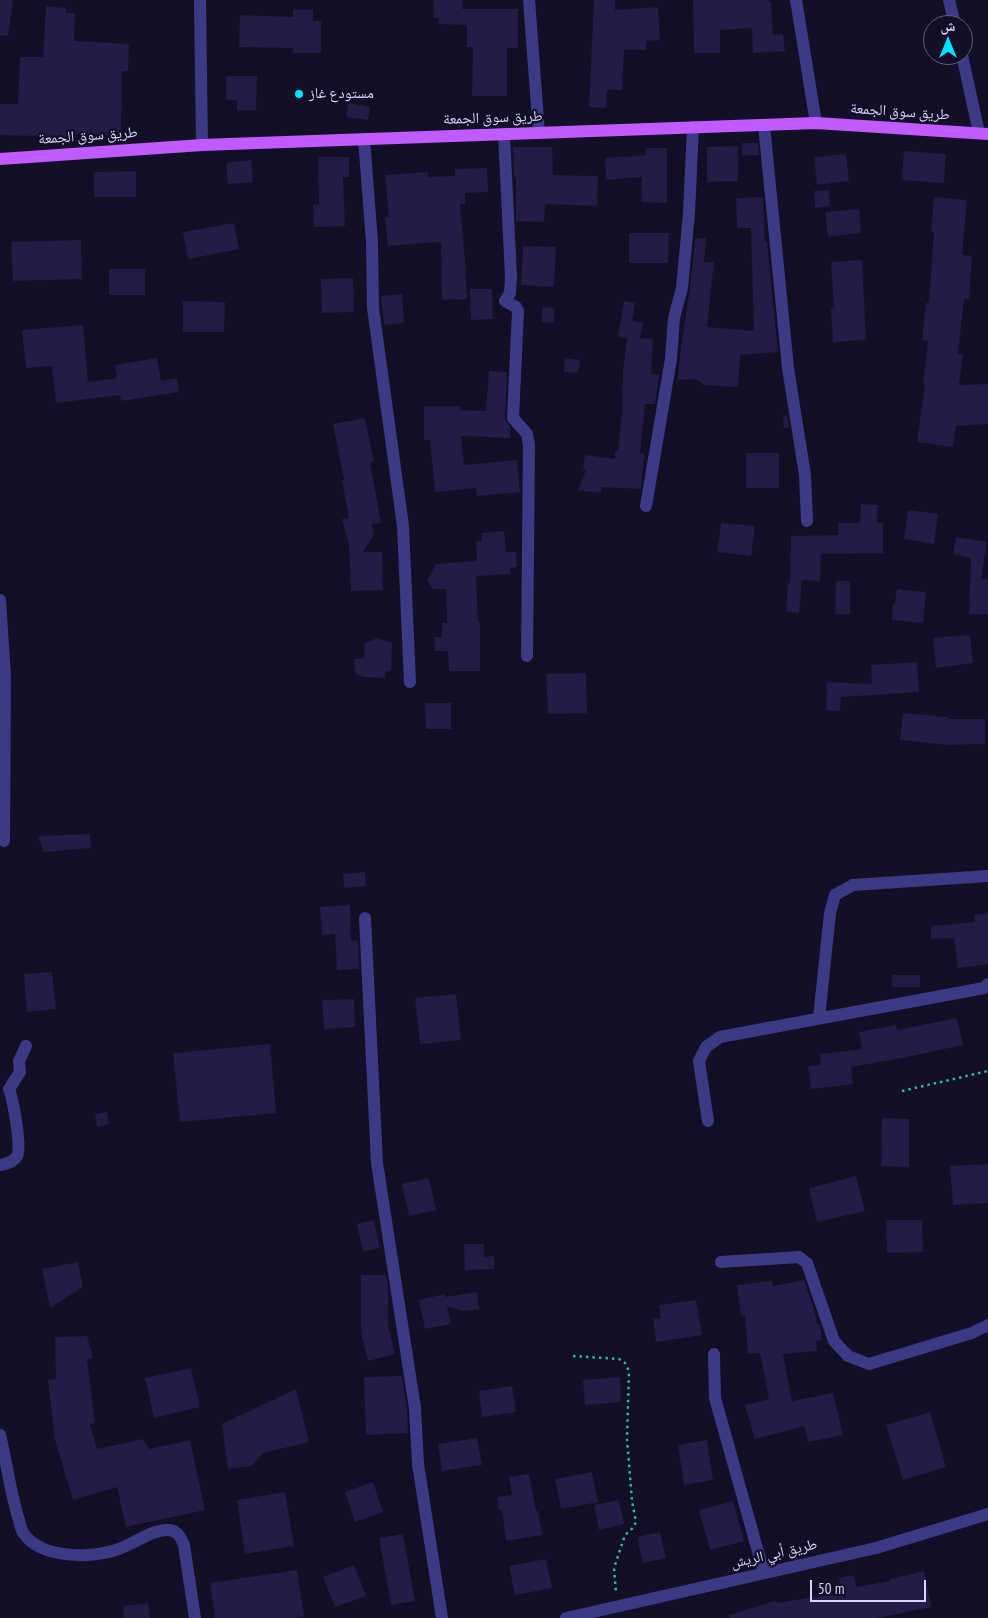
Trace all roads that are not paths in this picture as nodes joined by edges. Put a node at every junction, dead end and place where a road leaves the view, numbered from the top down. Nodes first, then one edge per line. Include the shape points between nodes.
1 (200, 0) edge
2 (529, 0) edge
3 (796, 0) edge
4 (949, 0) edge
5 (953, 15) edge
6 (965, 65) edge
7 (816, 123) junction
8 (764, 125) junction
9 (693, 127) junction
10 (539, 133) junction
11 (984, 133) edge
12 (504, 134) junction
13 (364, 139) junction
14 (202, 145) junction
15 (0, 159) edge
16 (646, 506) dead end
17 (807, 521) dead end
18 (0, 600) edge
19 (527, 656) dead end
20 (410, 682) dead end
21 (4, 840) dead end
22 (988, 876) edge
23 (364, 918) dead end
24 (988, 984) edge
25 (819, 1018) junction
26 (26, 1046) dead end
27 (708, 1121) dead end
28 (0, 1165) edge
29 (721, 1262) dead end
30 (988, 1325) edge
31 (714, 1354) dead end
32 (0, 1434) edge
33 (988, 1514) edge
34 (764, 1574) junction
35 (195, 1618) edge
36 (442, 1618) edge
37 (566, 1618) edge

1 - 14 street
2 - 10 street
3 - 7 street
4 - 5 street
6 - 11 street
7 - 8 main road, طريق سوق الجمعة
7 - 11 main road, طريق سوق الجمعة
8 - 9 main road, طريق سوق الجمعة
8 - 17 street via 788,368 805,475
9 - 10 main road, طريق سوق الجمعة
9 - 16 street via 682,288 674,318 671,359
10 - 12 main road, طريق سوق الجمعة
12 - 13 main road, طريق سوق الجمعة
12 - 19 street via 511,277 510,293 505,301 516,307 518,312 514,418 527,434 529,445
13 - 14 main road, طريق سوق الجمعة
13 - 20 street via 372,242 373,308 402,526
14 - 15 main road, طريق سوق الجمعة
18 - 21 street via 5,677
22 - 25 street via 853,886 835,894 830,913
23 - 36 street via 377,1163 415,1408 418,1464
24 - 25 street via 984,988
25 - 27 street via 720,1037 706,1047 699,1061
26 - 28 street via 19,1062 20,1072 9,1089 14,1104 18,1153 14,1160
29 - 30 street via 799,1257 806,1263 834,1341 848,1356 869,1364 972,1333
31 - 34 street via 716,1398
32 - 35 street via 16,1511 23,1533 34,1545 58,1554 87,1555 116,1550 158,1531 171,1530 180,1534
33 - 34 street, طريق أبي الريش via 876,1548
34 - 37 street, طريق أبي الريش

